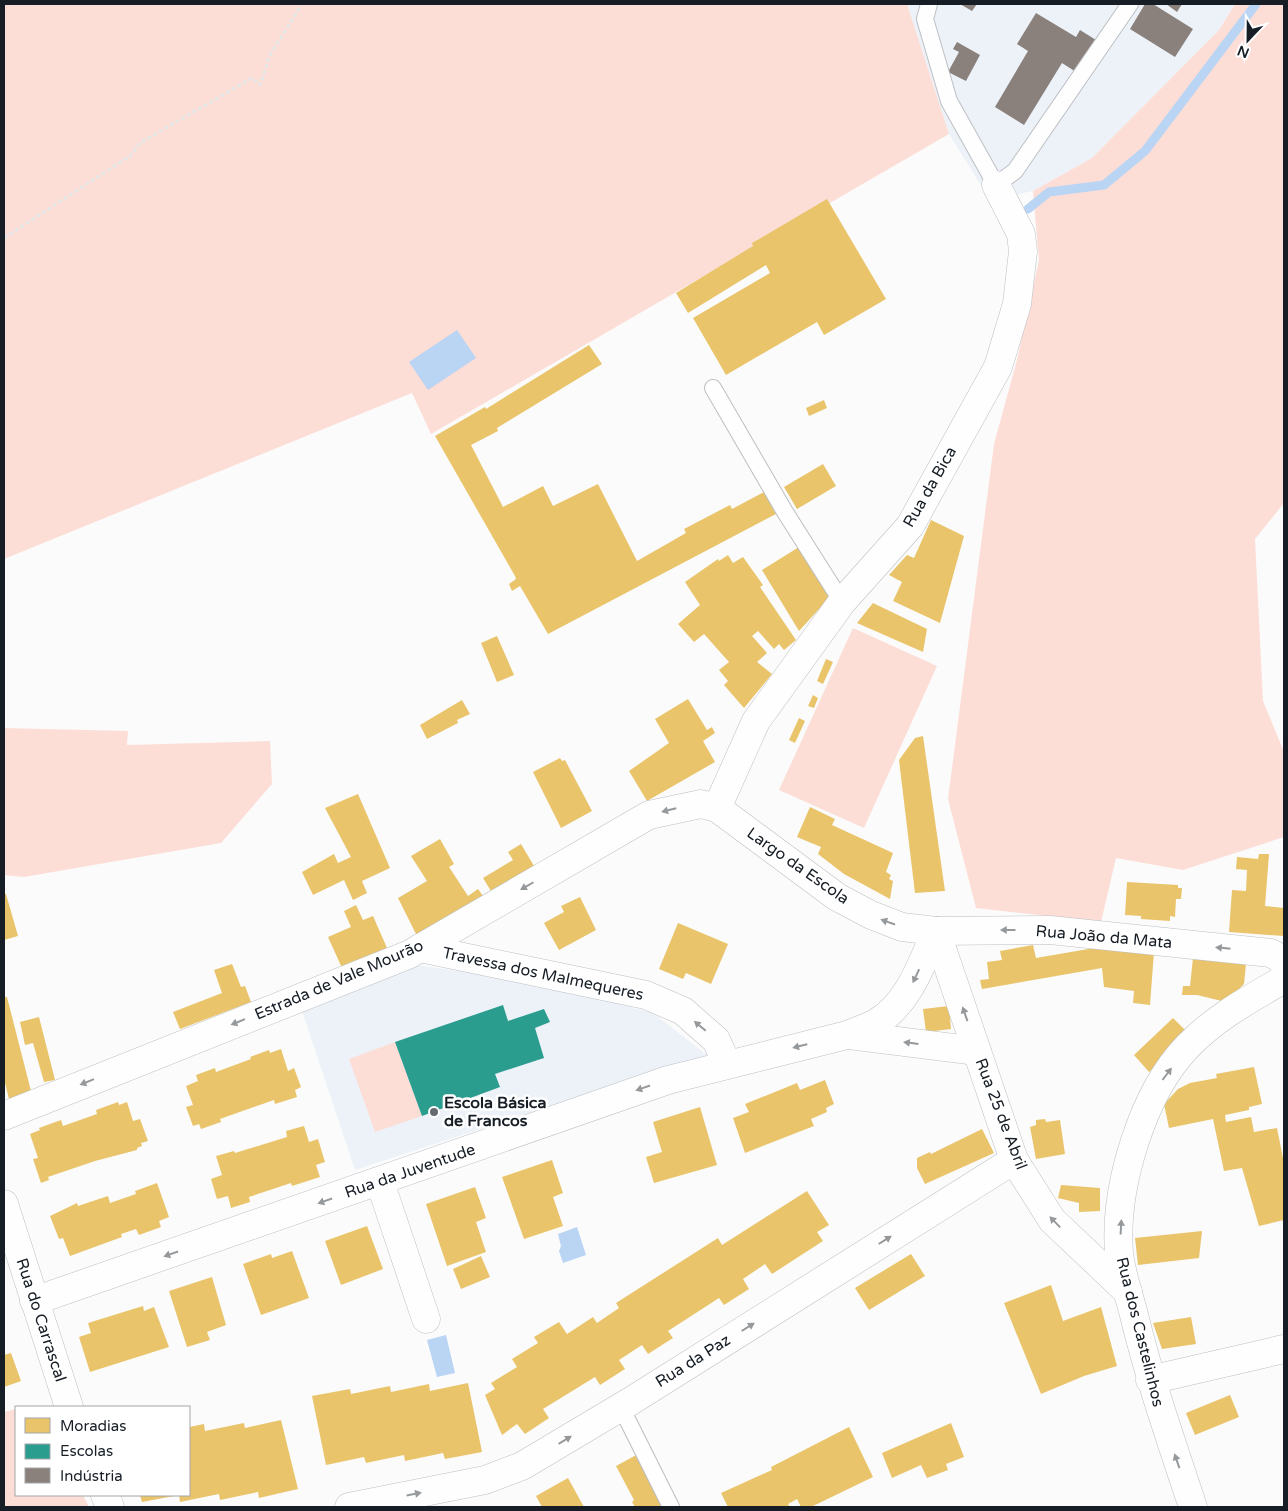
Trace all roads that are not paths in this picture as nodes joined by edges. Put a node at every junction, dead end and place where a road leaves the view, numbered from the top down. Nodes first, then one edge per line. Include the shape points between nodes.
1 (929, 4) edge
2 (1130, 4) edge
3 (996, 185) junction
4 (713, 388) dead end
5 (842, 602) junction
6 (717, 808) junction
7 (936, 931) junction
8 (420, 948) junction
9 (1278, 959) edge
10 (1284, 979) edge
11 (847, 1034) junction
12 (977, 1051) junction
13 (728, 1064) junction
14 (4, 1116) edge
15 (1014, 1160) junction
16 (380, 1182) junction
17 (4, 1204) edge
18 (1128, 1292) junction
19 (34, 1301) junction
20 (426, 1319) dead end
21 (1284, 1349) edge
22 (1150, 1380) junction
23 (69, 1406) edge
24 (621, 1407) junction
25 (349, 1507) edge
26 (671, 1507) edge
27 (1193, 1507) edge

1 - 3 lane via 925,19 949,101
2 - 3 lane via 1015,171
3 - 5 street, Rua da Bica via 1021,234 1023,251 1016,304 998,367 910,526
4 - 5 lane
5 - 6 street, Rua da Bica via 756,721
7 -> 6 street, Largo da Escola via 902,927 837,897
6 -> 8 street, Estrada de Vale Mourão via 701,804 649,815
9 -> 7 street, Rua João da Mata via 1050,930
7 -> 11 street via 913,982 897,1007 875,1023
12 -> 7 street, Rua 25 de Abril
13 -> 8 street, Travessa dos Malmequeres via 716,1040 683,1011 646,995
8 -> 14 street, Estrada de Vale Mourão
18 -> 10 street, Rua dos Castelinhos via 1119,1253 1121,1213 1128,1165 1146,1108 1162,1079 1188,1046 1229,1010
12 -> 11 street
11 -> 13 street, Rua da Juventude
12 - 15 street, Rua 25 de Abril
13 -> 16 street, Rua da Juventude via 668,1080
18 -> 15 street, Rua 25 de Abril via 1052,1220
24 -> 15 street, Rua da Paz
16 -> 19 street, Rua da Juventude
16 - 20 street
17 - 19 street, Rua do Carrascal
18 - 22 street, Rua dos Castelinhos
19 - 23 street, Rua do Carrascal
21 - 22 street
27 -> 22 street, Rua dos Castelinhos
25 -> 24 street, Rua da Paz via 486,1480 522,1466
24 - 26 lane

